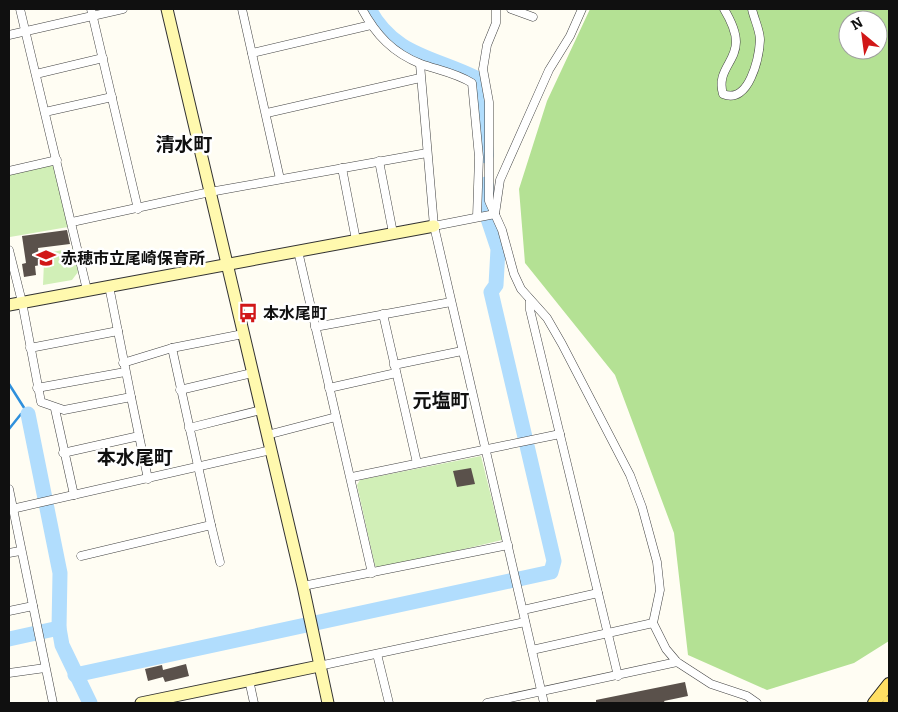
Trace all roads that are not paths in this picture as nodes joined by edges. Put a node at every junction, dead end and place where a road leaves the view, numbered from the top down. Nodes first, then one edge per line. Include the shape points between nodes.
1 (20, 9) edge
2 (123, 9) edge
3 (167, 9) edge
4 (242, 9) edge
5 (362, 9) edge
6 (496, 9) edge
7 (511, 9) edge
8 (581, 9) edge
9 (724, 9) edge
10 (752, 9) edge
11 (92, 12) edge
12 (533, 17) dead end
13 (371, 25) junction
14 (25, 31) junction
15 (9, 35) edge
16 (252, 53) junction
17 (103, 58) junction
18 (420, 64) junction
19 (36, 74) junction
20 (420, 78) junction
21 (112, 97) junction
22 (45, 112) junction
23 (267, 113) junction
24 (427, 152) junction
25 (57, 160) junction
26 (379, 161) junction
27 (342, 168) junction
28 (9, 171) edge
29 (280, 179) junction
30 (210, 192) junction
31 (138, 209) junction
32 (495, 214) junction
33 (477, 217) junction
34 (72, 222) junction
35 (434, 226) junction
36 (393, 233) junction
37 (356, 240) junction
38 (9, 250) edge
39 (298, 250) junction
40 (227, 264) junction
41 (12, 278) edge
42 (109, 286) junction
43 (87, 290) junction
44 (530, 300) junction
45 (22, 302) junction
46 (451, 302) junction
47 (9, 305) edge
48 (383, 314) junction
49 (315, 327) junction
50 (118, 331) junction
51 (243, 334) junction
52 (30, 348) junction
53 (172, 348) junction
54 (462, 351) junction
55 (123, 363) junction
56 (395, 369) junction
57 (125, 372) junction
58 (252, 373) junction
59 (37, 388) junction
60 (329, 388) junction
61 (180, 390) junction
62 (131, 397) junction
63 (55, 409) junction
64 (261, 410) junction
65 (336, 418) junction
66 (189, 428) junction
67 (560, 434) junction
68 (267, 435) junction
69 (138, 436) junction
70 (487, 449) junction
71 (271, 450) junction
72 (63, 452) junction
73 (418, 462) junction
74 (198, 468) junction
75 (352, 477) junction
76 (148, 479) junction
77 (9, 489) edge
78 (74, 495) junction
79 (12, 508) junction
80 (211, 525) junction
81 (508, 545) junction
82 (20, 551) junction
83 (9, 553) edge
84 (81, 556) dead end
85 (220, 562) dead end
86 (372, 573) junction
87 (303, 586) junction
88 (598, 593) junction
89 (33, 606) junction
90 (522, 610) junction
91 (9, 611) edge
92 (525, 622) junction
93 (653, 623) junction
94 (608, 632) junction
95 (532, 650) junction
96 (377, 654) junction
97 (677, 662) junction
98 (320, 666) junction
99 (45, 668) junction
100 (9, 673) edge
101 (618, 676) junction
102 (249, 680) junction
103 (889, 684) edge
104 (542, 691) junction
105 (53, 703) edge
106 (141, 703) edge
107 (254, 703) edge
108 (328, 703) edge
109 (389, 703) edge
110 (487, 703) edge
111 (544, 703) edge
112 (757, 703) edge
113 (874, 703) edge

1 - 14 street
2 - 11 street
3 - 30 street
4 - 16 street
5 - 13 street
6 - 32 street via 496,23 483,69 489,102 489,201
7 - 12 street
8 - 32 street via 570,36 549,70 500,180
9 - 10 street via 733,26 736,43 720,84 723,94 730,96 743,91 757,56 760,38
11 - 14 street
11 - 17 street
13 - 16 street
13 - 18 street via 380,38 397,52
14 - 15 street
14 - 19 street
16 - 23 street
17 - 19 street
17 - 21 street
18 - 20 street
18 - 33 street via 459,75 472,83 479,157
19 - 22 street
20 - 23 street
20 - 24 street
21 - 22 street
21 - 31 street
22 - 25 street
23 - 29 street
24 - 26 street
24 - 35 street
25 - 28 street
25 - 34 street
26 - 27 street
26 - 36 street
27 - 29 street
27 - 37 street
29 - 30 street
30 - 31 street
30 - 40 street
31 - 34 street
32 - 33 street
32 - 44 street via 514,274
33 - 35 street
34 - 43 street
35 - 36 street
35 - 46 street
36 - 37 street
37 - 39 street
38 - 41 street
39 - 40 street
39 - 49 street
40 - 42 street
40 - 51 street
41 - 45 street
42 - 43 street
42 - 50 street
43 - 45 street
44 - 67 street
44 - 93 street via 547,318 562,344 636,491 651,534 658,571 660,590
45 - 47 street
45 - 52 street
46 - 48 street
46 - 54 street
48 - 49 street
48 - 56 street
49 - 60 street
50 - 52 street
50 - 55 street
51 - 53 street
51 - 58 street
52 - 59 street
53 - 55 street
53 - 61 street
54 - 56 street
54 - 70 street
55 - 57 street
56 - 60 street
56 - 73 street
57 - 59 street
57 - 62 street
58 - 61 street
58 - 64 street
59 - 63 street via 40,402
60 - 65 street
61 - 66 street
62 - 63 street
62 - 69 street
63 - 72 street
64 - 66 street
64 - 68 street
65 - 68 street
65 - 75 street
66 - 74 street
67 - 70 street
67 - 88 street
68 - 71 street
69 - 72 street
69 - 76 street
70 - 73 street
70 - 81 street
71 - 74 street
71 - 87 street
72 - 78 street
73 - 75 street
74 - 76 street
74 - 80 street
75 - 86 street
76 - 78 street
77 - 79 street
78 - 79 street
79 - 82 street
80 - 84 street
80 - 85 street
81 - 86 street
81 - 90 street
82 - 83 street
82 - 89 street
86 - 87 street
87 - 98 street
88 - 90 street
88 - 94 street
89 - 91 street
89 - 99 street
90 - 92 street
92 - 95 street
92 - 96 street
93 - 94 street
93 - 97 street via 666,649
94 - 95 street
94 - 101 street
95 - 104 street
96 - 98 street
96 - 109 street
97 - 101 street
97 - 112 street via 711,684 747,696
98 - 102 street
98 - 108 street
99 - 100 street
99 - 105 street
101 - 104 street
102 - 106 street
102 - 107 street
103 - 113 main road
104 - 110 street
104 - 111 street

